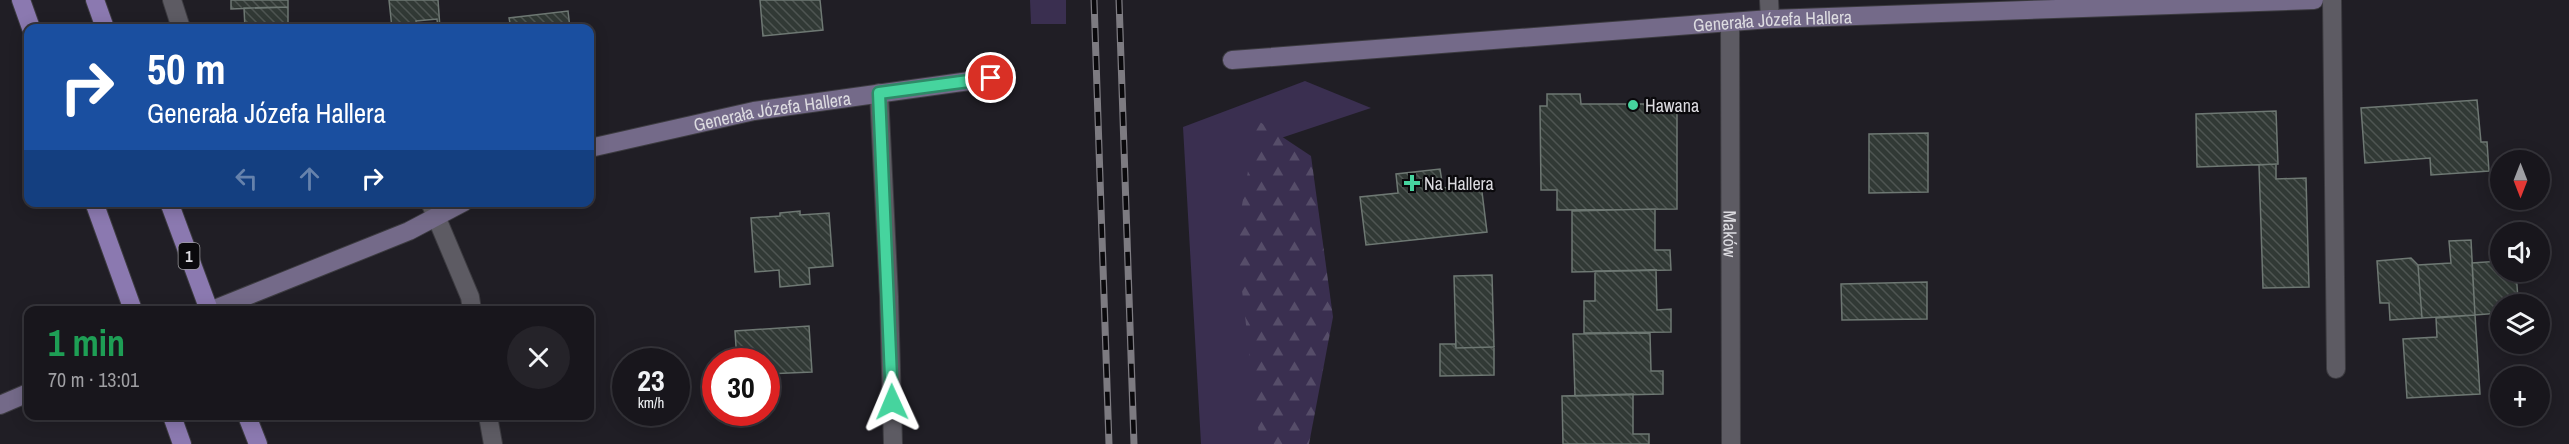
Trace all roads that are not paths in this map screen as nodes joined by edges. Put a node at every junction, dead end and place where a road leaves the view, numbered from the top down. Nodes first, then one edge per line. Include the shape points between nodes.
1 (21, 0) edge
2 (95, 0) edge
3 (172, 0) edge
4 (1770, 0) edge
5 (2312, 0) edge
6 (2332, 0) edge
7 (1770, 19) junction
8 (1730, 22) junction
9 (30, 24) edge
10 (104, 24) edge
11 (181, 24) edge
12 (1232, 60) dead end
13 (991, 78) dead end
14 (879, 93) junction
15 (594, 147) edge
16 (96, 207) edge
17 (171, 207) edge
18 (434, 211) edge
19 (132, 306) edge
20 (209, 306) edge
21 (220, 306) edge
22 (471, 306) edge
23 (2336, 369) dead end
24 (24, 395) edge
25 (0, 405) edge
26 (173, 420) edge
27 (249, 420) edge
28 (489, 420) edge
29 (182, 444) edge
30 (258, 444) edge
31 (493, 444) edge
32 (893, 444) edge
33 (1731, 444) edge

1 - 9 main road
2 - 10 main road
3 - 11 street
4 - 7 street
5 - 7 street, Generała Józefa Hallera
6 - 23 street
7 - 8 street, Generała Józefa Hallera
8 - 12 street, Generała Józefa Hallera
8 - 33 street, Maków
13 - 14 street, Generała Józefa Hallera
14 - 15 street, Generała Józefa Hallera via 754,111
14 - 32 street
16 - 19 main road
17 - 20 main road, 1
18 - 21 street
18 - 22 street
24 - 25 street
26 - 29 main road
27 - 30 main road
28 - 31 street

